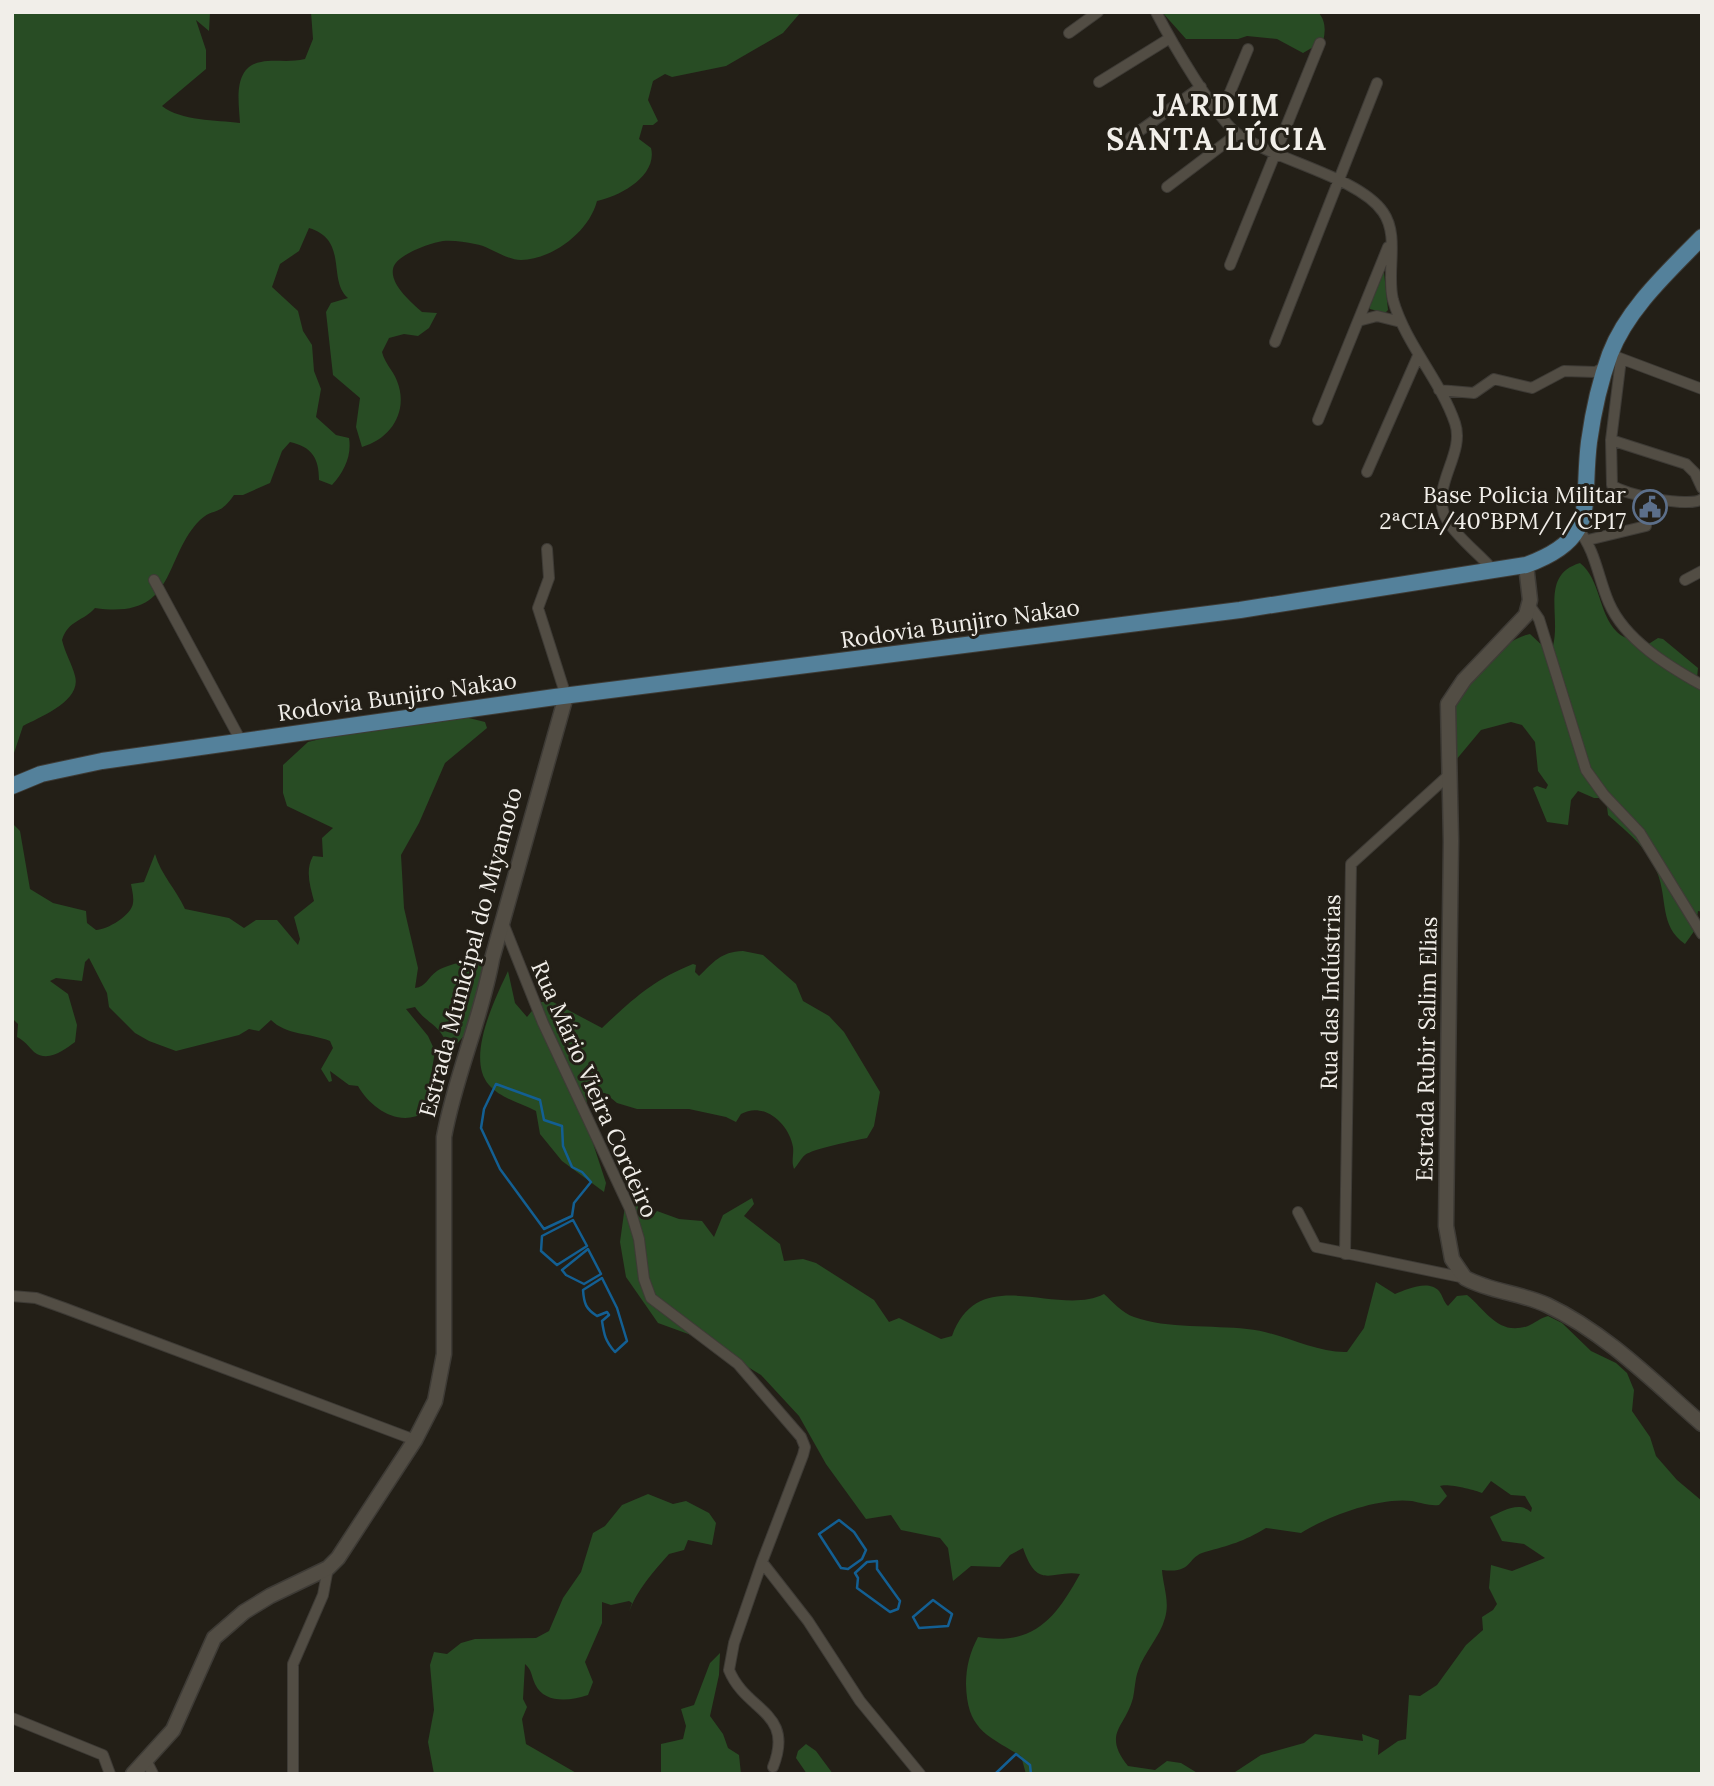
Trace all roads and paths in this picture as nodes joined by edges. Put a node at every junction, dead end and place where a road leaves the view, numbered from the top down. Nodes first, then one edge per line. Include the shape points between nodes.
1 (1098, 12) edge
2 (1156, 12) edge
3 (1069, 33) dead end
4 (1170, 38) junction
5 (1320, 43) dead end
6 (1248, 49) dead end
7 (1099, 82) dead end
8 (1377, 83) dead end
9 (1202, 87) junction
10 (1221, 114) junction
11 (1237, 134) junction
12 (1131, 137) dead end
13 (1276, 153) junction
14 (1339, 182) junction
15 (1167, 187) dead end
16 (1702, 237) edge
17 (1391, 240) junction
18 (1230, 265) dead end
19 (1358, 321) junction
20 (1401, 322) junction
21 (1275, 342) dead end
22 (1418, 356) junction
23 (1613, 359) junction
24 (1702, 389) edge
25 (1439, 390) junction
26 (1318, 420) dead end
27 (1611, 440) junction
28 (1367, 472) dead end
29 (1702, 488) edge
30 (1702, 499) edge
31 (1646, 526) dead end
32 (1583, 535) junction
33 (547, 549) dead end
34 (1526, 565) junction
35 (1493, 570) junction
36 (1702, 571) edge
37 (154, 580) dead end
38 (1685, 580) dead end
39 (1530, 606) junction
40 (1701, 683) edge
41 (566, 696) junction
42 (241, 741) junction
43 (1450, 774) junction
44 (12, 786) edge
45 (503, 923) junction
46 (1702, 934) edge
47 (1298, 1212) dead end
48 (1345, 1254) junction
49 (1465, 1278) junction
50 (12, 1296) edge
51 (1702, 1424) edge
52 (415, 1440) junction
53 (762, 1562) junction
54 (328, 1568) junction
55 (12, 1718) edge
56 (773, 1767) dead end
57 (150, 1768) edge
58 (110, 1774) edge
59 (133, 1774) edge
60 (293, 1774) edge
61 (920, 1774) edge

1 - 3 street
2 - 4 street
4 - 7 street
4 - 9 street
5 - 13 street
6 - 10 street
8 - 14 street
9 - 10 street
9 - 12 street
10 - 11 street
11 - 13 street
11 - 15 street
13 - 14 street
13 - 18 street
14 - 17 street via 1376,204 1387,220
14 - 21 street
16 - 23 main road via 1658,282
17 - 19 street
17 - 20 street via 1390,276
19 - 20 street via 1377,316
19 - 26 street
20 - 22 street
22 - 25 street
22 - 28 street
23 - 24 street
23 - 25 street via 1596,372 1564,371 1532,388 1494,379 1474,393
23 - 27 street
23 - 32 main road via 1589,443
25 - 35 street via 1457,435 1440,499 1442,509 1455,531
27 - 29 street via 1686,464
27 - 30 street via 1610,478 1617,489 1680,502
31 - 32 street
32 - 34 main road, Rodovia Bunjiro Nakao via 1553,555
32 - 40 street via 1620,624 1655,654
33 - 41 street via 549,578 538,608
34 - 35 main road, Rodovia Bunjiro Nakao
34 - 39 street
35 - 41 main road, Rodovia Bunjiro Nakao via 1240,610
36 - 38 street
37 - 42 street
39 - 43 street, Estrada Rubir Salim Elias via 1451,697
39 - 46 street via 1539,620 1586,770 1640,833
41 - 42 main road, Rodovia Bunjiro Nakao
41 - 45 street, Estrada Municipal do Miyamoto
42 - 44 main road, Rodovia Bunjiro Nakao via 68,767
43 - 48 street, Rua das Indústrias via 1351,864
43 - 49 street, Estrada Rubir Salim Elias via 1446,1226 1452,1259
45 - 52 street, Estrada Municipal do Miyamoto via 444,1137 444,1354 435,1401
45 - 53 street, Rua Mário Vieira Cordeiro via 543,1023 630,1209 651,1297 738,1364 801,1437 803,1455
47 - 48 street via 1316,1247
48 - 49 street
49 - 51 street via 1546,1304 1568,1316 1651,1377
50 - 52 street via 64,1308
52 - 54 street, Estrada Municipal do Miyamoto
53 - 56 street, Rua Mário Vieira Cordeiro via 729,1670 778,1730
53 - 61 street via 808,1621 860,1701
54 - 57 street, Estrada Municipal do Miyamoto via 270,1596 214,1638 173,1730
54 - 60 street via 323,1595 293,1664
55 - 58 street via 103,1755
57 - 59 street, Estrada Municipal do Miyamoto

